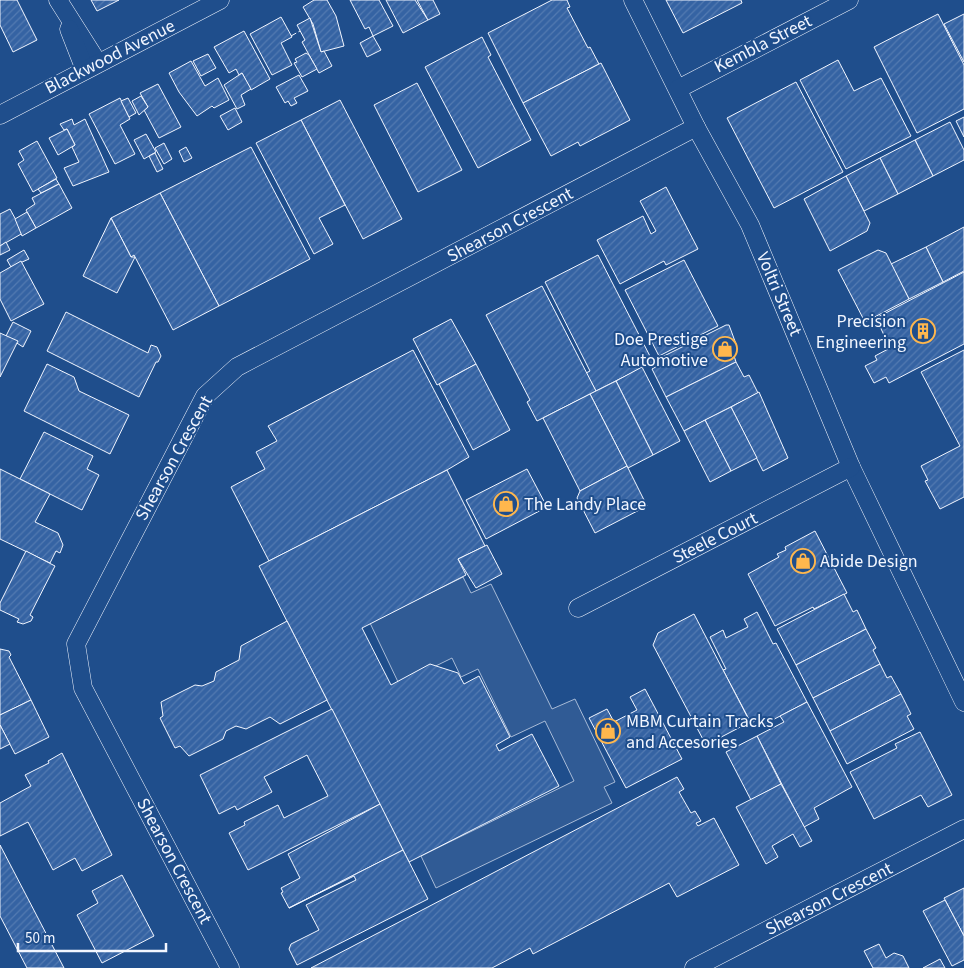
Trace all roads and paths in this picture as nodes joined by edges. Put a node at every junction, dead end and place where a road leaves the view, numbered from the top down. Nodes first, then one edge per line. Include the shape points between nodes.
1 (220, 0) edge
2 (633, 0) edge
3 (848, 0) edge
4 (61, 6) edge
5 (91, 67) junction
6 (678, 89) junction
7 (0, 116) edge
8 (696, 127) junction
9 (851, 467) junction
10 (578, 608) dead end
11 (964, 702) edge
12 (964, 830) edge
13 (230, 968) edge
14 (694, 968) edge

1 - 5 street, Blackwood Avenue
2 - 6 street, Voltri Street
3 - 6 street, Kembla Street
4 - 5 street
5 - 7 street, Blackwood Avenue
6 - 8 street, Voltri Street
8 - 9 street, Voltri Street via 750,225
8 - 13 street, Shearson Crescent via 236,367 204,396 76,644 83,688
9 - 10 street, Steele Court
9 - 11 street, Voltri Street
12 - 14 street, Shearson Crescent

